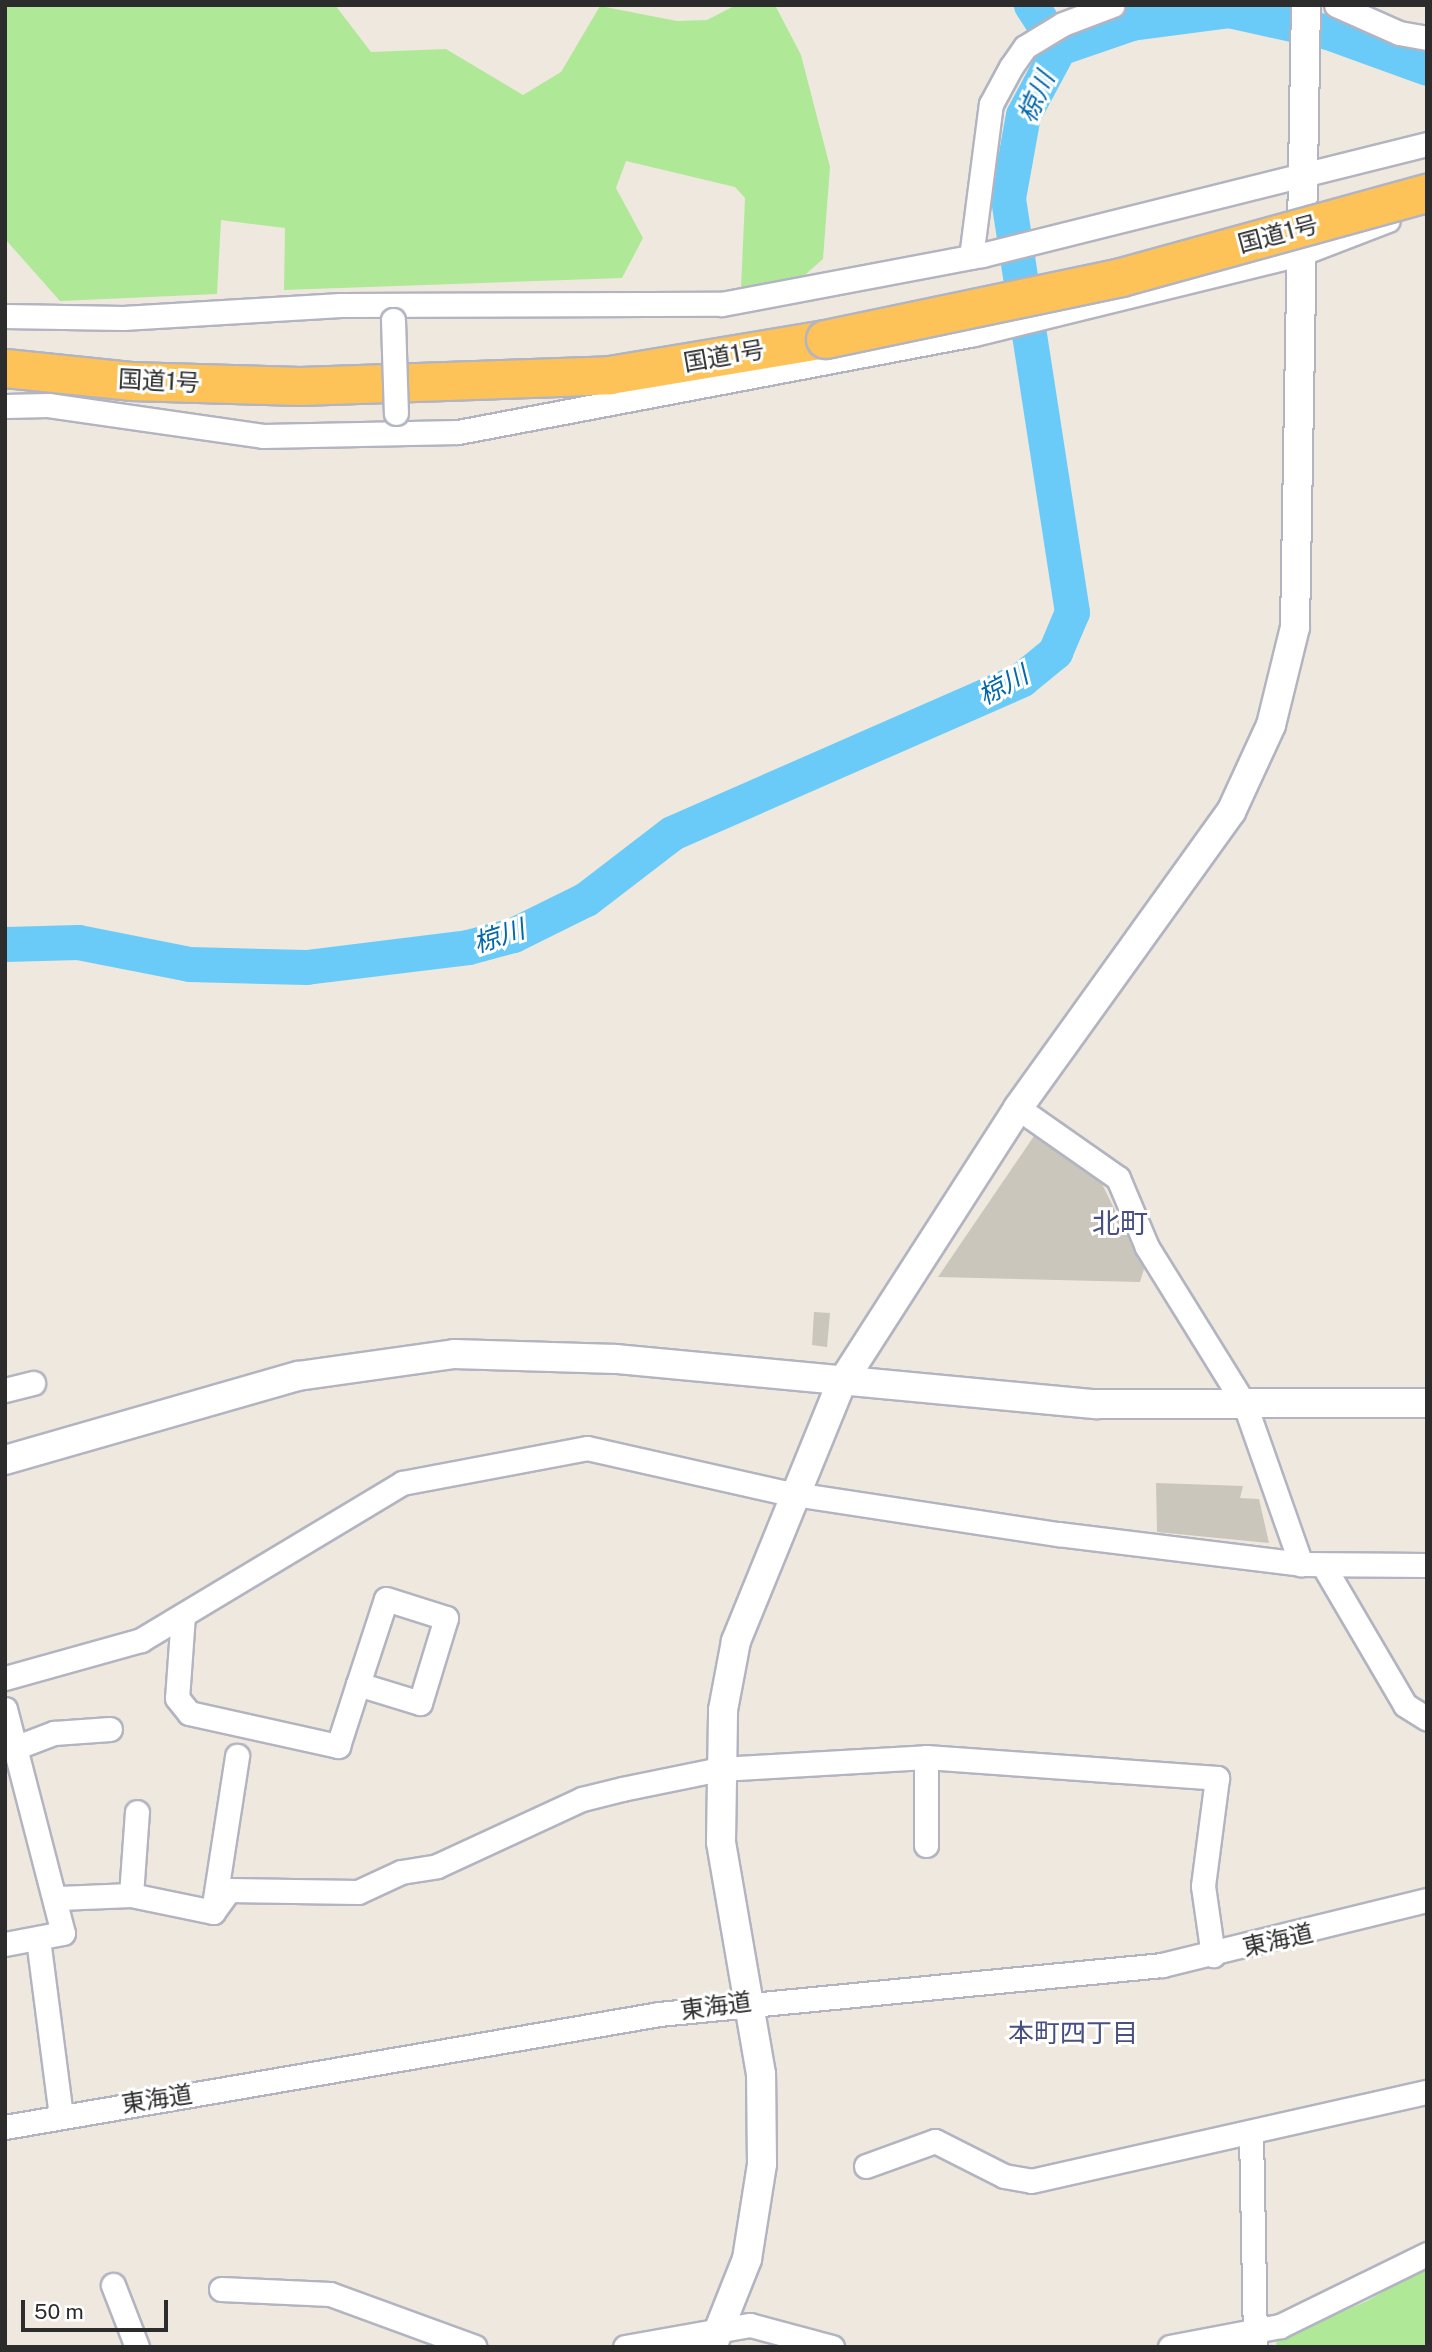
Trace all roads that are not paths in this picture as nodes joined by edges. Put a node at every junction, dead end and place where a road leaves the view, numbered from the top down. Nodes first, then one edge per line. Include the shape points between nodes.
1 (1113, 5) edge
2 (1306, 5) edge
3 (1336, 5) edge
4 (1427, 38) edge
5 (1427, 144) edge
6 (1302, 180) junction
7 (1427, 193) edge
8 (1427, 210) edge
9 (1300, 254) junction
10 (976, 256) junction
11 (393, 312) junction
12 (5, 316) edge
13 (5, 368) edge
14 (5, 406) edge
15 (396, 425) junction
16 (1018, 1108) junction
17 (33, 1383) dead end
18 (841, 1384) junction
19 (5, 1390) edge
20 (1427, 1403) edge
21 (1245, 1405) junction
22 (5, 1460) edge
23 (796, 1494) junction
24 (1312, 1565) junction
25 (1427, 1565) edge
26 (183, 1615) junction
27 (5, 1678) edge
28 (358, 1684) junction
29 (5, 1709) edge
30 (1427, 1720) edge
31 (110, 1729) dead end
32 (17, 1746) junction
33 (237, 1756) dead end
34 (926, 1757) junction
35 (720, 1769) junction
36 (137, 1812) dead end
37 (926, 1845) dead end
38 (131, 1895) junction
39 (59, 1898) junction
40 (1427, 1900) edge
41 (213, 1912) junction
42 (38, 1939) junction
43 (5, 1944) edge
44 (1213, 1955) junction
45 (750, 2002) junction
46 (1427, 2092) edge
47 (61, 2115) junction
48 (5, 2127) edge
49 (1251, 2132) junction
50 (866, 2166) dead end
51 (1427, 2253) edge
52 (113, 2285) dead end
53 (221, 2289) dead end
54 (717, 2338) edge
55 (1254, 2341) edge
56 (137, 2347) edge
57 (475, 2347) edge
58 (625, 2347) edge
59 (832, 2347) edge
60 (1171, 2347) edge

1 - 10 street via 1063,24 1025,47 991,104
2 - 6 street
3 - 4 street via 1399,33
5 - 6 street
6 - 9 street
6 - 10 street
7 - 13 highway, 国道1号, bridge via 1121,277 825,339 610,375 300,386 131,380
8 - 9 street
9 - 15 street via 1045,316 627,403 502,419 458,432
9 - 16 street via 1295,626 1271,725 1226,820
10 - 11 street via 722,304
11 - 12 street
11 - 15 street, bridge
14 - 15 street via 48,405 263,436
16 - 18 street
16 - 21 street via 1118,1178 1147,1247
17 - 19 street
18 - 21 street via 1083,1403
18 - 22 street via 536,1353 401,1357 298,1376
18 - 23 street
20 - 21 street
21 - 24 street
23 - 24 street
23 - 26 street via 599,1448 402,1483
23 - 35 street via 736,1642
24 - 25 street
24 - 30 street via 1405,1705
26 - 27 street via 141,1640
26 - 28 street via 177,1698 189,1713 338,1746
28 - 28 street via 386,1599 446,1618 420,1703
29 - 32 street
31 - 32 street via 54,1734
32 - 39 street
33 - 41 street
34 - 35 street
34 - 37 street
34 - 44 street via 1217,1778 1203,1886
35 - 41 street via 582,1799 437,1866 401,1872 358,1892 229,1890
35 - 45 street via 726,1878
36 - 38 street
38 - 39 street
38 - 41 street
39 - 42 street via 63,1933
40 - 44 street, 東海道
42 - 43 street
42 - 47 street
44 - 45 street, 東海道 via 1100,1972
45 - 47 street, 東海道
45 - 54 street via 761,2074 762,2164 747,2259
46 - 49 street
47 - 48 street, 東海道
49 - 50 street via 1031,2180 1004,2176 935,2141
49 - 55 street
51 - 55 street via 1368,2288
52 - 56 street
53 - 57 street via 330,2294
54 - 58 street
54 - 59 street via 751,2325
55 - 60 street

